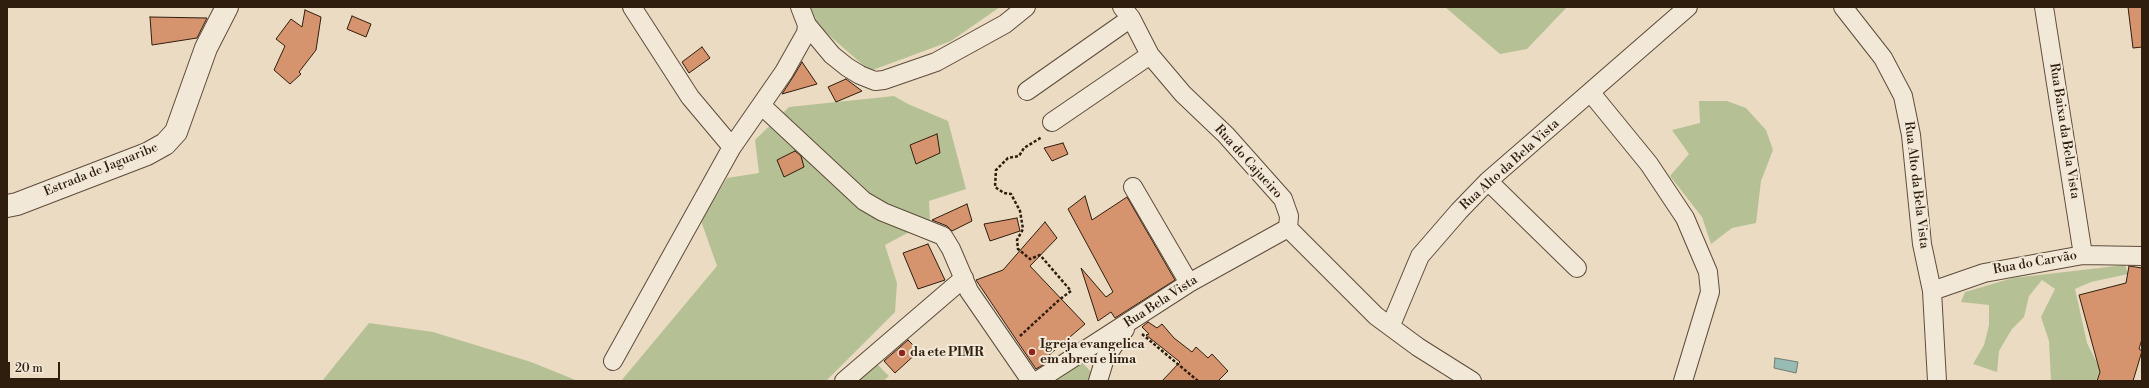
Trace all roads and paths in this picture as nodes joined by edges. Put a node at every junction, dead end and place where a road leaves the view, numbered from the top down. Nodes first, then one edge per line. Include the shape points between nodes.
1 (227, 7) edge
2 (632, 7) edge
3 (800, 7) edge
4 (1026, 7) edge
5 (1688, 7) edge
6 (1843, 7) edge
7 (2044, 7) edge
8 (1126, 12) edge
9 (807, 25) junction
10 (1150, 55) junction
11 (1027, 91) dead end
12 (1591, 93) junction
13 (761, 104) junction
14 (1052, 122) joint
15 (732, 147) junction
16 (1488, 181) junction
17 (1133, 187) dead end
18 (7, 206) edge
19 (1288, 228) junction
20 (2083, 255) junction
21 (2142, 256) edge
22 (1577, 268) dead end
23 (1189, 282) junction
24 (966, 285) junction
25 (1932, 291) junction
26 (1391, 325) junction
27 (1135, 327) junction
28 (1007, 346) junction
29 (613, 361) dead end
30 (844, 381) edge
31 (1032, 381) edge
32 (1037, 381) edge
33 (1098, 381) edge
34 (1198, 381) edge
35 (1472, 381) edge
36 (1683, 381) edge
37 (1937, 381) edge

1 - 18 street, Estrada de Jaguaribe via 206,48 176,132 165,144 147,154
2 - 15 street via 690,97
3 - 9 street
4 - 9 street via 1005,24 936,62 884,80 860,75 847,67
5 - 12 street, Rua Alto da Bela Vista
6 - 25 street, Rua Alto da Bela Vista via 1883,58 1903,96 1911,134 1922,244
7 - 20 street, Rua Baixa da Bela Vista
8 - 10 street, Rua do Cajueiro
8 - 11 street
9 - 13 street via 806,33 784,72
10 - 14 street
10 - 19 street, Rua do Cajueiro via 1183,94 1226,135 1283,199 1289,216
12 - 16 street, Rua Alto da Bela Vista
12 - 36 street via 1649,164 1685,218 1708,272 1710,292
13 - 15 street
13 - 24 street via 864,201 883,212 943,236 952,249
14 - 28 path via 1042,137 1024,148 1020,156 1008,158 996,170 995,187 1011,194 1020,211 1022,229 1017,240 1018,249 1030,259 1040,255 1071,291
15 - 29 street
16 - 22 street
16 - 26 street, Rua Alto da Bela Vista via 1420,256
17 - 23 street
19 - 23 street, Rua Bela Vista
19 - 26 street via 1376,316
20 - 21 street, Rua do Carvão
20 - 25 street, Rua do Carvão via 1984,273
23 - 27 street, Rua Bela Vista
24 - 28 street
24 - 30 street
25 - 37 street, Rua Alto da Bela Vista
26 - 35 street via 1418,347
27 - 32 street, Rua Bela Vista
27 - 33 street via 1106,358
27 - 34 path
28 - 31 street

